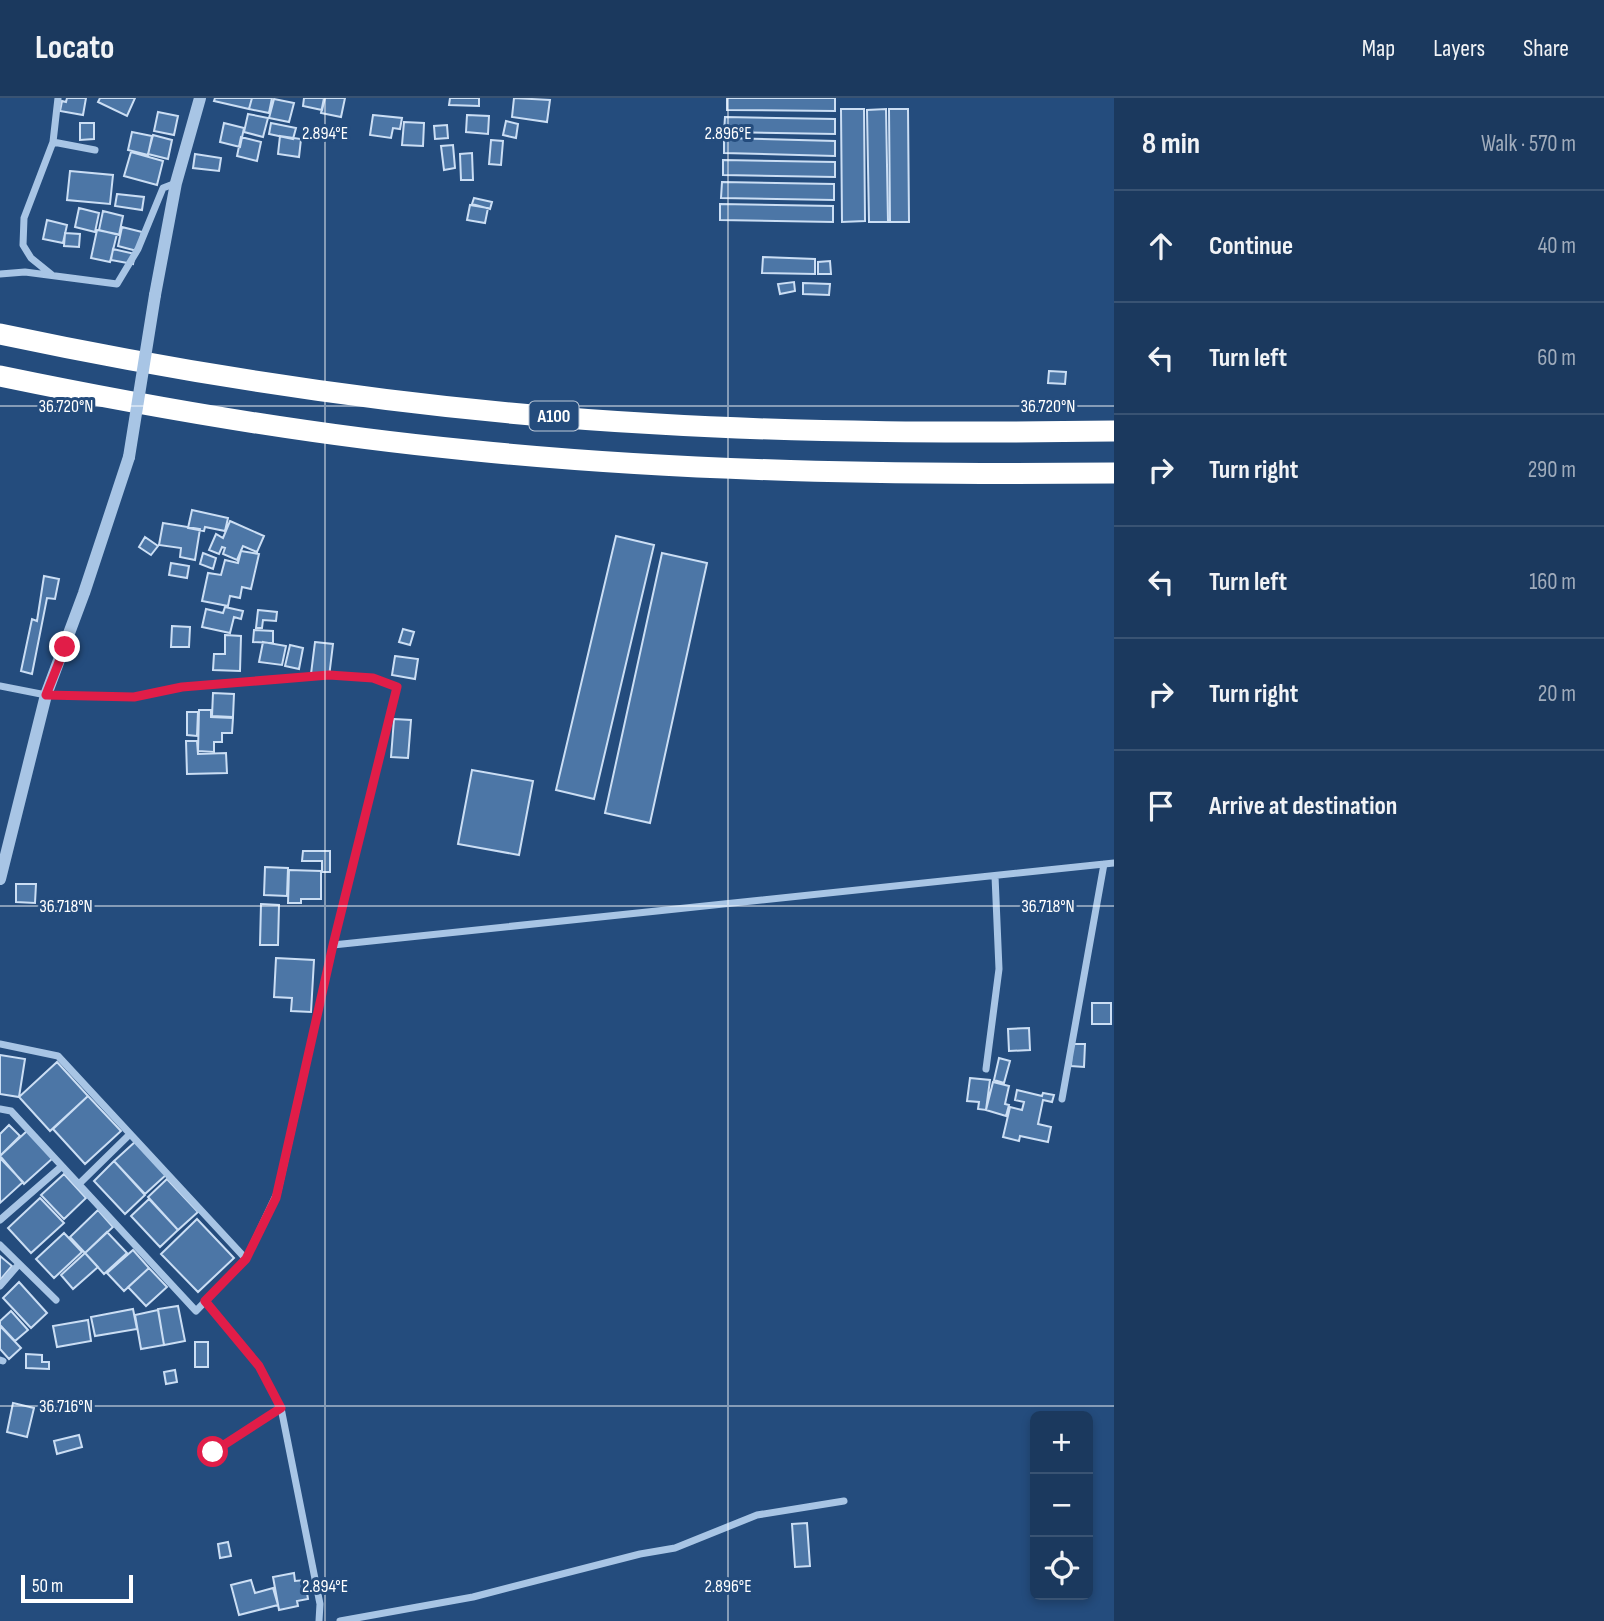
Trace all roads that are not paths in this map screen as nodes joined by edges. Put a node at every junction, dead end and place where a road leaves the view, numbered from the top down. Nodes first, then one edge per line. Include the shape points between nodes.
1 (58, 98) edge
2 (200, 98) edge
3 (53, 142) junction
4 (95, 150) dead end
5 (176, 183) junction
6 (0, 274) edge
7 (53, 276) junction
8 (0, 334) edge
9 (0, 376) edge
10 (1114, 431) edge
11 (1114, 473) edge
12 (0, 686) edge
13 (46, 695) junction
14 (1114, 863) edge
15 (1104, 864) junction
16 (995, 876) junction
17 (0, 879) edge
18 (333, 945) junction
19 (0, 1044) edge
20 (986, 1069) dead end
21 (1062, 1099) dead end
22 (0, 1109) edge
23 (130, 1134) junction
24 (62, 1166) junction
25 (79, 1184) junction
26 (0, 1220) edge
27 (0, 1245) edge
28 (246, 1259) junction
29 (19, 1264) junction
30 (0, 1286) edge
31 (56, 1300) dead end
32 (205, 1301) junction
33 (281, 1408) junction
34 (213, 1452) dead end
35 (844, 1501) dead end
36 (319, 1621) edge
37 (340, 1621) edge

1 - 3 street
2 - 5 street
3 - 4 street
3 - 7 street via 24,218 23,245
5 - 7 street via 163,188 138,249 117,284
5 - 13 street, bridge via 129,457
6 - 7 street
8 - 10 highway, A100 / A100 via 289,387 483,410 814,431
9 - 11 highway, A100 via 203,415 478,451 794,471
12 - 13 street
13 - 17 street
13 - 18 street via 134,697 182,687 329,675 373,678 397,687
14 - 15 street
15 - 16 street
15 - 21 street
16 - 18 street
16 - 20 street via 999,969
18 - 28 street via 278,1191
19 - 23 street via 58,1056
22 - 24 street via 11,1111
23 - 25 street
23 - 28 street
24 - 25 street
24 - 26 street
25 - 32 street via 196,1311
27 - 29 street
28 - 32 street
29 - 30 street
29 - 31 street
32 - 33 street via 259,1366
33 - 34 street
33 - 36 street via 320,1604
35 - 37 street via 757,1515 675,1548 473,1597

